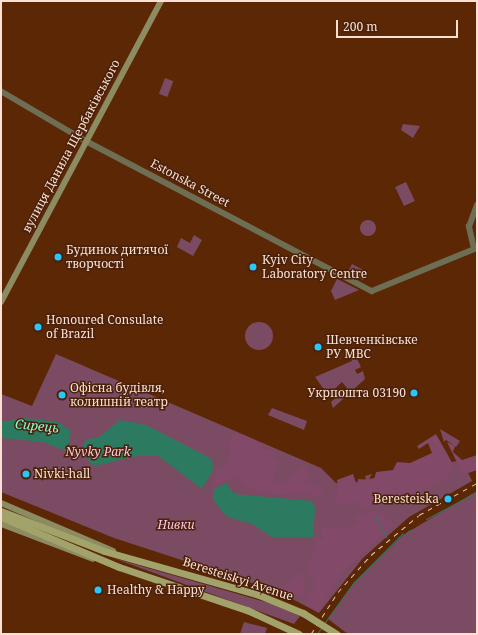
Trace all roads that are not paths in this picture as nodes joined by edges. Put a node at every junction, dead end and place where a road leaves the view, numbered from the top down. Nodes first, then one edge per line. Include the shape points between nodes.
1 (161, 1) edge
2 (1, 90) edge
3 (86, 141) junction
4 (477, 205) edge
5 (476, 249) edge
6 (1, 302) edge
7 (1, 503) edge
8 (1, 511) edge
9 (1, 518) edge
10 (1, 524) edge
11 (69, 542) junction
12 (128, 558) junction
13 (119, 566) junction
14 (296, 632) edge
15 (337, 634) edge

1 - 3 main road, вулиця Данила Щербаківського
2 - 3 street, Estonska Street
3 - 5 street, Estonska Street via 372,291
3 - 6 main road, вулиця Данила Щербаківського
4 - 5 street via 469,227
7 - 12 main road, Beresteiskyi Avenue
8 - 11 main road, Beresteiskyi Avenue
9 - 11 main road, Beresteiskyi Avenue
10 - 13 main road, Beresteiskyi Avenue
11 - 12 main road, Beresteiskyi Avenue
11 - 13 main road, Beresteiskyi Avenue
12 - 15 main road, Beresteiskyi Avenue, bridge via 259,595 303,613
13 - 14 main road, Beresteiskyi Avenue via 239,607

